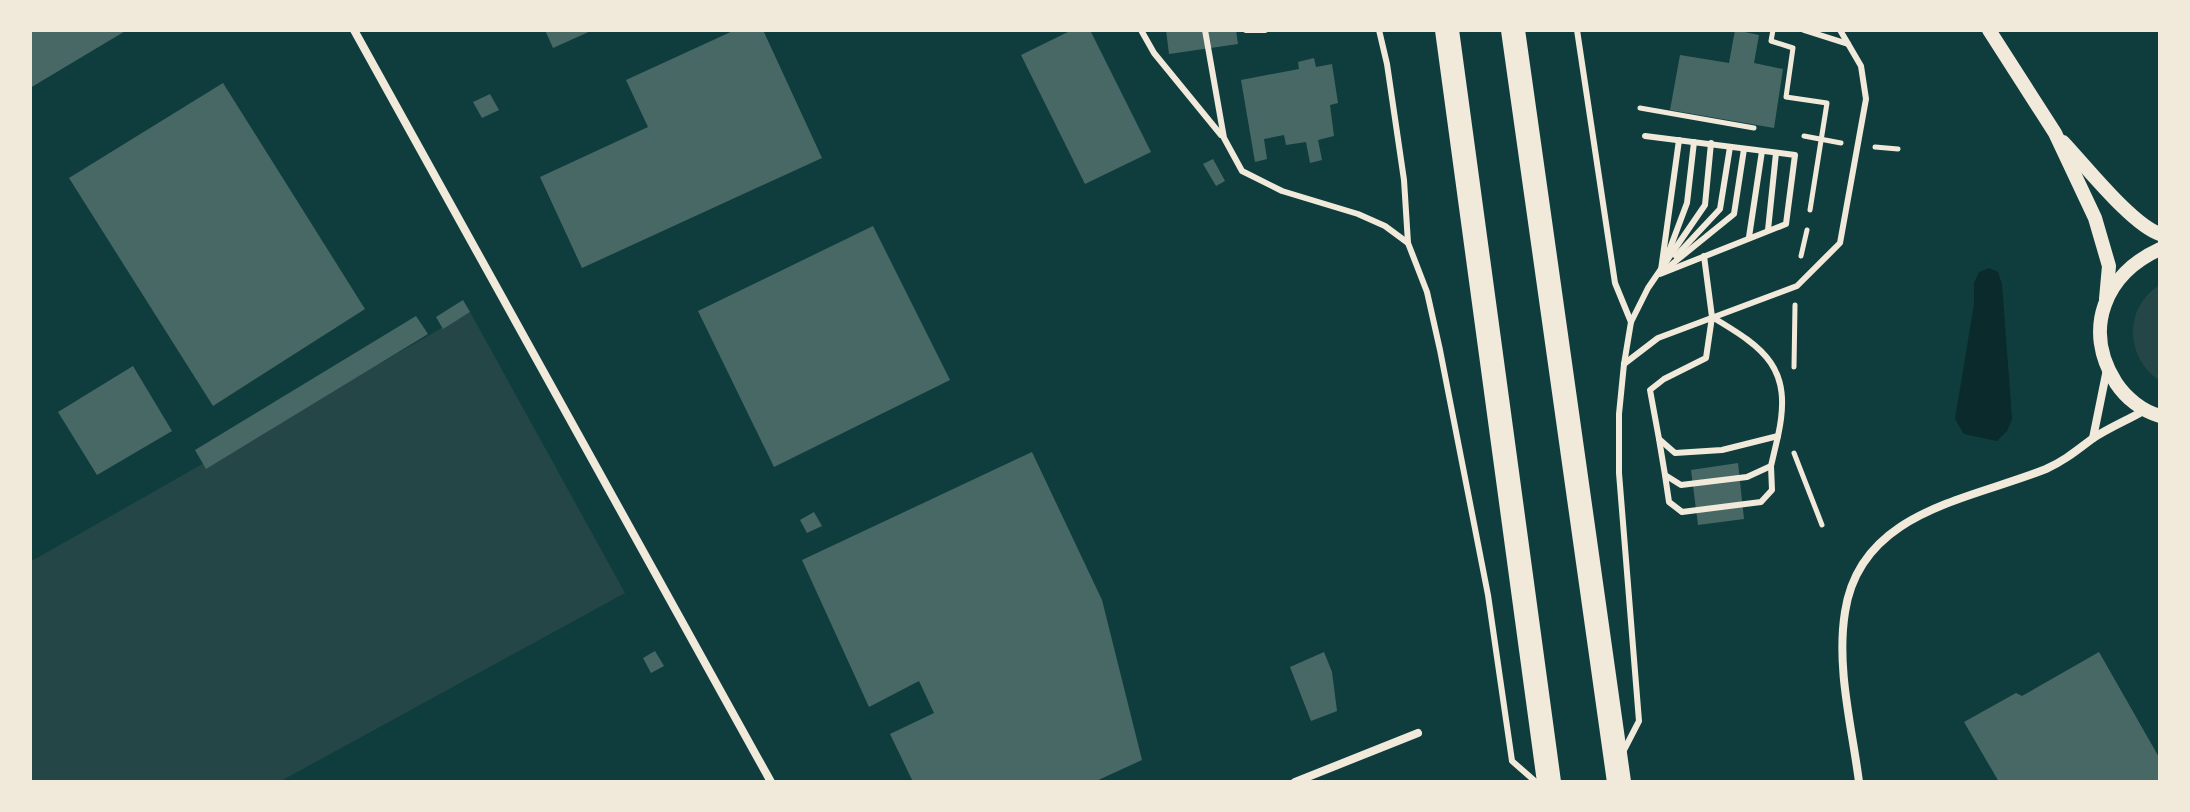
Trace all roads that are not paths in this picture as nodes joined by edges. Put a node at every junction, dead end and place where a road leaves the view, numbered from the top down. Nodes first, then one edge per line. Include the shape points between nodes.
1 (354, 30) edge
2 (1141, 30) edge
3 (1205, 30) edge
4 (1246, 30) edge
5 (1265, 30) edge
6 (1379, 30) edge
7 (1447, 30) edge
8 (1513, 30) edge
9 (1577, 30) edge
10 (1804, 30) edge
11 (1840, 30) edge
12 (1989, 30) edge
13 (1848, 44) junction
14 (2055, 133) junction
15 (1645, 136) dead end
16 (1224, 138) junction
17 (1679, 140) junction
18 (1694, 142) junction
19 (1711, 143) junction
20 (1730, 147) junction
21 (1744, 149) junction
22 (1762, 151) junction
23 (1776, 153) junction
24 (1768, 230) junction
25 (2160, 234) edge
26 (1749, 237) junction
27 (1408, 243) junction
28 (2160, 249) edge
29 (1704, 256) junction
30 (1660, 274) junction
31 (2106, 299) junction
32 (1712, 317) junction
33 (1631, 322) junction
34 (1624, 364) junction
35 (2107, 369) junction
36 (2155, 415) edge
37 (1778, 436) junction
38 (2093, 438) junction
39 (1659, 439) junction
40 (1771, 466) junction
41 (1665, 475) junction
42 (1418, 733) dead end
43 (1617, 773) edge
44 (771, 782) edge
45 (1295, 782) edge
46 (1536, 782) edge
47 (1549, 782) edge
48 (1859, 782) edge

1 - 44 street
2 - 16 lane
3 - 16 lane
4 - 5 lane
6 - 27 lane via 1404,180
7 - 47 highway
8 - 43 highway
9 - 33 lane via 1615,283
10 - 13 lane
11 - 13 lane
12 - 14 street
13 - 32 lane via 1861,66 1866,99 1840,243 1797,286
14 - 25 street via 2126,208
14 - 31 street via 2095,218 2109,266
15 - 17 lane
16 - 27 lane via 1242,171 1282,191 1358,214
17 - 18 lane
17 - 30 lane
18 - 19 lane
18 - 30 lane via 1687,203
19 - 20 lane
19 - 30 lane via 1705,205
20 - 21 lane
20 - 30 lane via 1720,209
21 - 22 lane
21 - 30 lane via 1734,214
22 - 23 lane
22 - 26 lane
23 - 24 lane
23 - 24 lane via 1795,155 1786,224
24 - 26 lane
26 - 29 lane
27 - 46 lane via 1427,292 1446,381 1488,595 1512,761
28 - 31 street via 2120,276
29 - 30 lane
29 - 32 lane
30 - 33 lane
31 - 35 street via 2100,322
32 - 34 lane via 1658,338
32 - 37 lane via 1755,343 1771,361 1781,381
32 - 39 lane via 1706,358 1650,390
33 - 34 lane
34 - 43 lane via 1619,473 1639,721
35 - 36 street via 2123,393
35 - 38 street
36 - 38 street
37 - 39 lane via 1722,450 1675,453
37 - 40 lane
38 - 48 street via 2045,469 1924,512 1892,532 1864,564 1845,610 1842,649
39 - 41 lane
40 - 41 lane via 1747,477 1681,485
40 - 41 lane via 1772,490 1761,502 1682,512 1669,502
42 - 45 street

